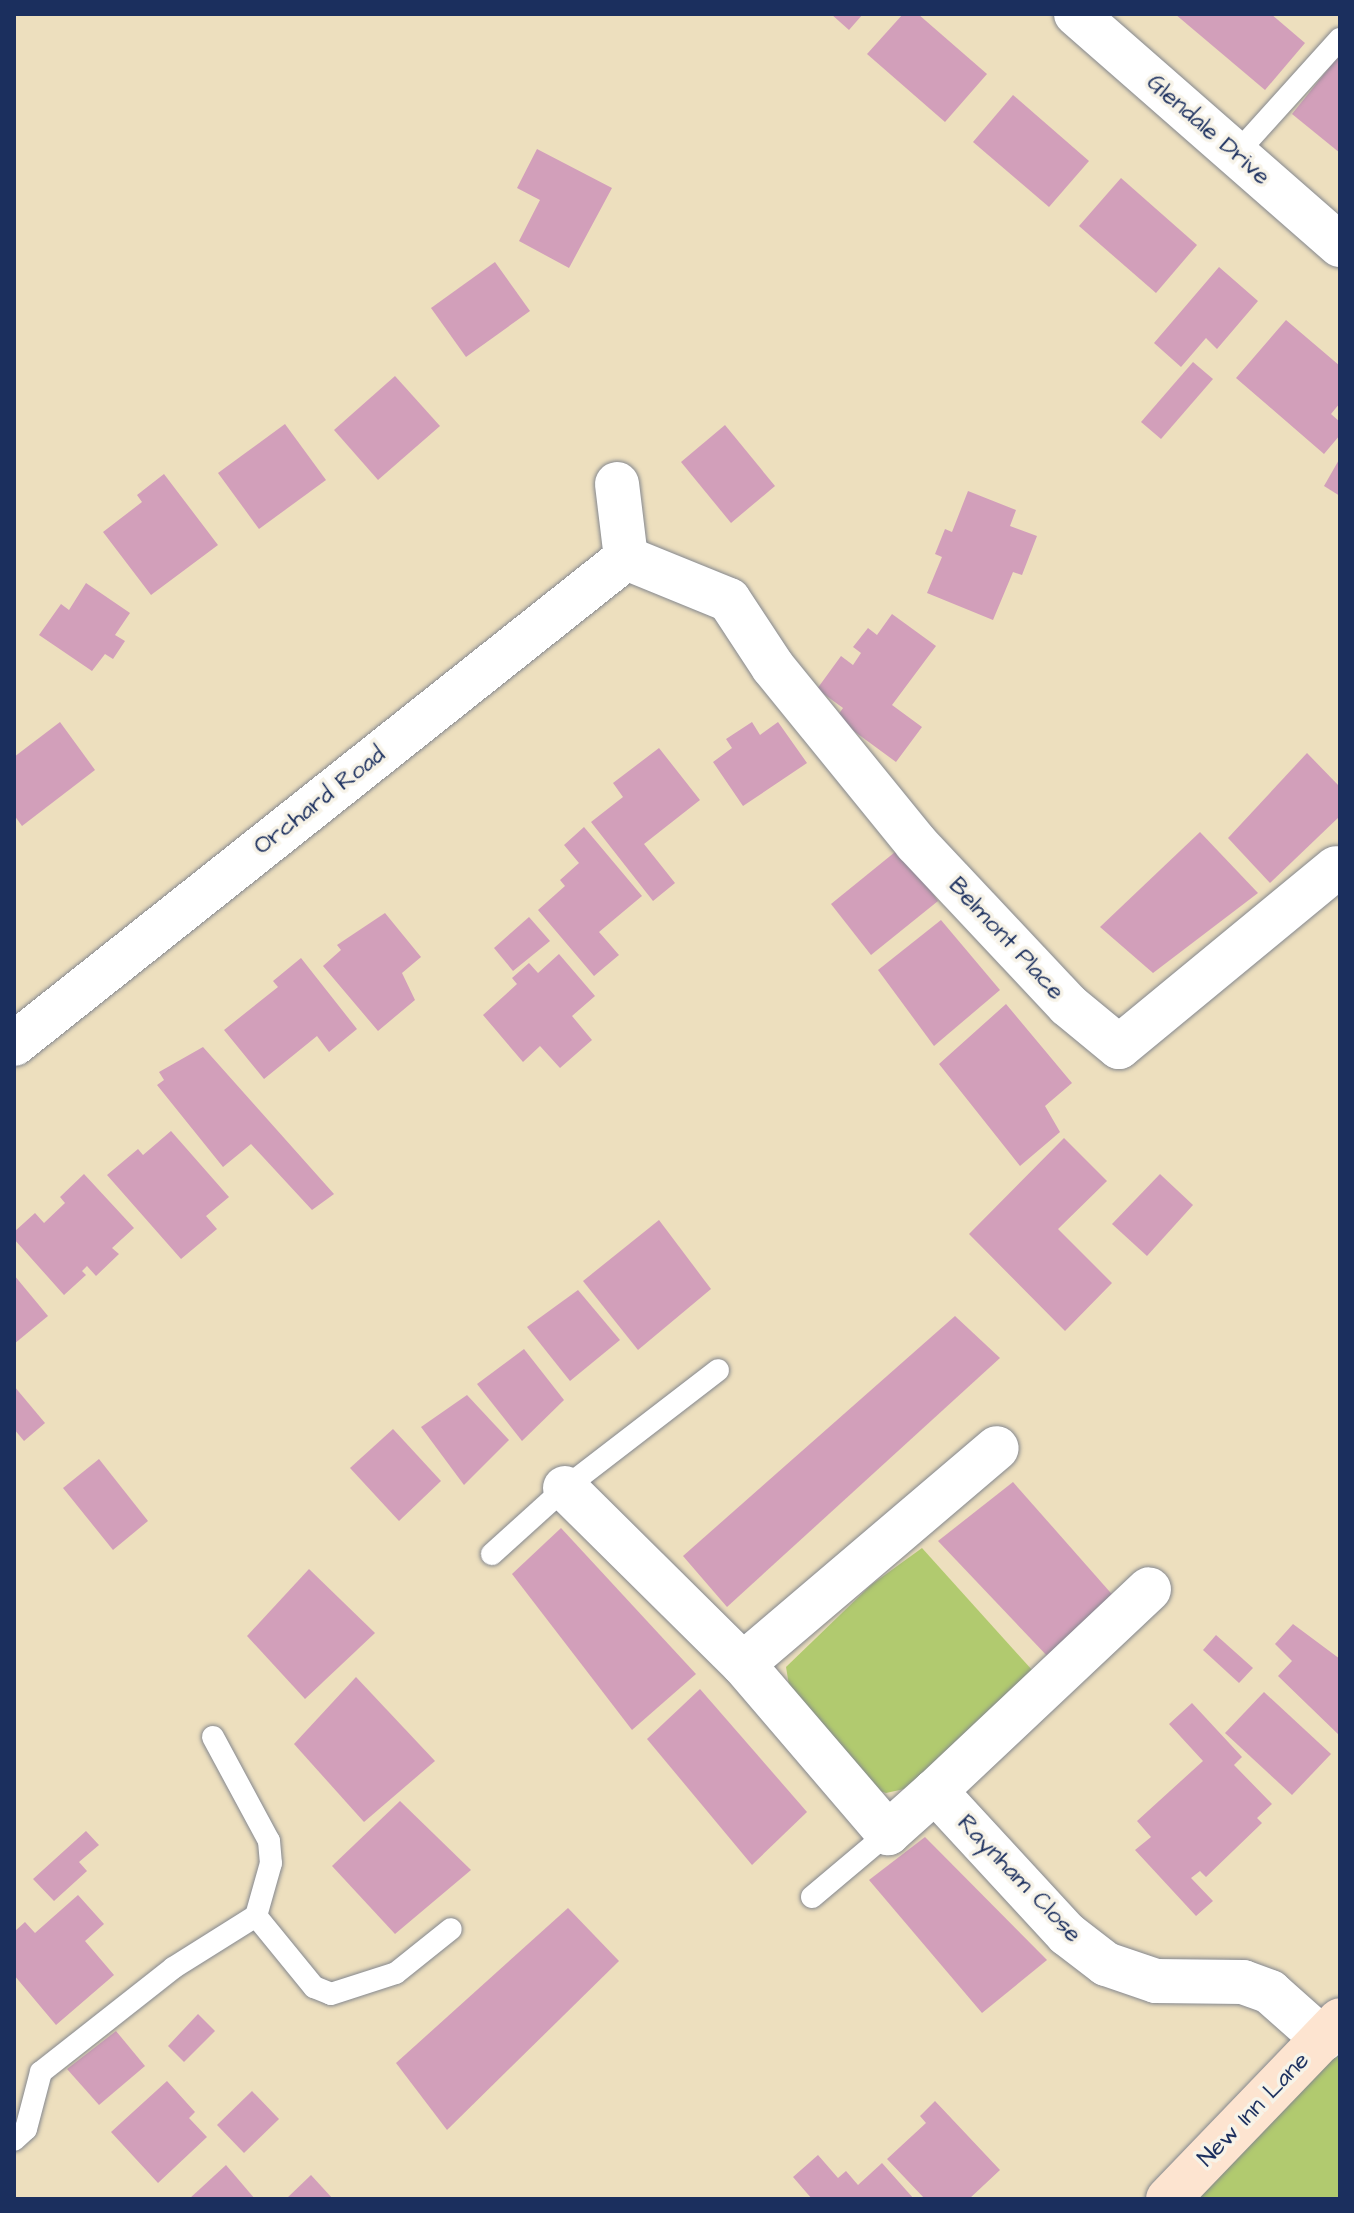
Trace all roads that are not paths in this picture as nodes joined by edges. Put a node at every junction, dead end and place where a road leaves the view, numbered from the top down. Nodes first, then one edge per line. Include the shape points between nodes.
1 (1076, 14) edge
2 (1340, 39) edge
3 (1236, 154) junction
4 (1340, 245) edge
5 (617, 484) dead end
6 (626, 558) junction
7 (1336, 868) dead end
8 (14, 1044) edge
9 (718, 1370) dead end
10 (997, 1448) dead end
11 (565, 1488) junction
12 (492, 1554) dead end
13 (1149, 1589) dead end
14 (743, 1664) junction
15 (213, 1737) dead end
16 (935, 1791) junction
17 (888, 1833) junction
18 (812, 1897) dead end
19 (256, 1916) junction
20 (451, 1929) dead end
21 (1332, 2029) edge
22 (14, 2140) edge
23 (1168, 2199) edge

1 - 3 street, Glendale Drive
2 - 3 lane
3 - 4 street, Glendale Drive
5 - 6 street
6 - 7 street, Belmont Place via 729,600 773,667 916,843 1068,1005 1119,1047
6 - 8 street, Orchard Road
9 - 11 lane
10 - 14 street
11 - 12 lane
11 - 14 street
13 - 16 street
14 - 17 street
15 - 19 lane via 269,1841 271,1863
16 - 17 street
16 - 21 street, Raynham Close via 1067,1934 1106,1964 1156,1981 1243,1982
17 - 18 lane
19 - 20 lane via 314,1987 331,1994 396,1973
19 - 22 lane via 173,1968 41,2072 26,2129
21 - 23 main road, New Inn Lane

